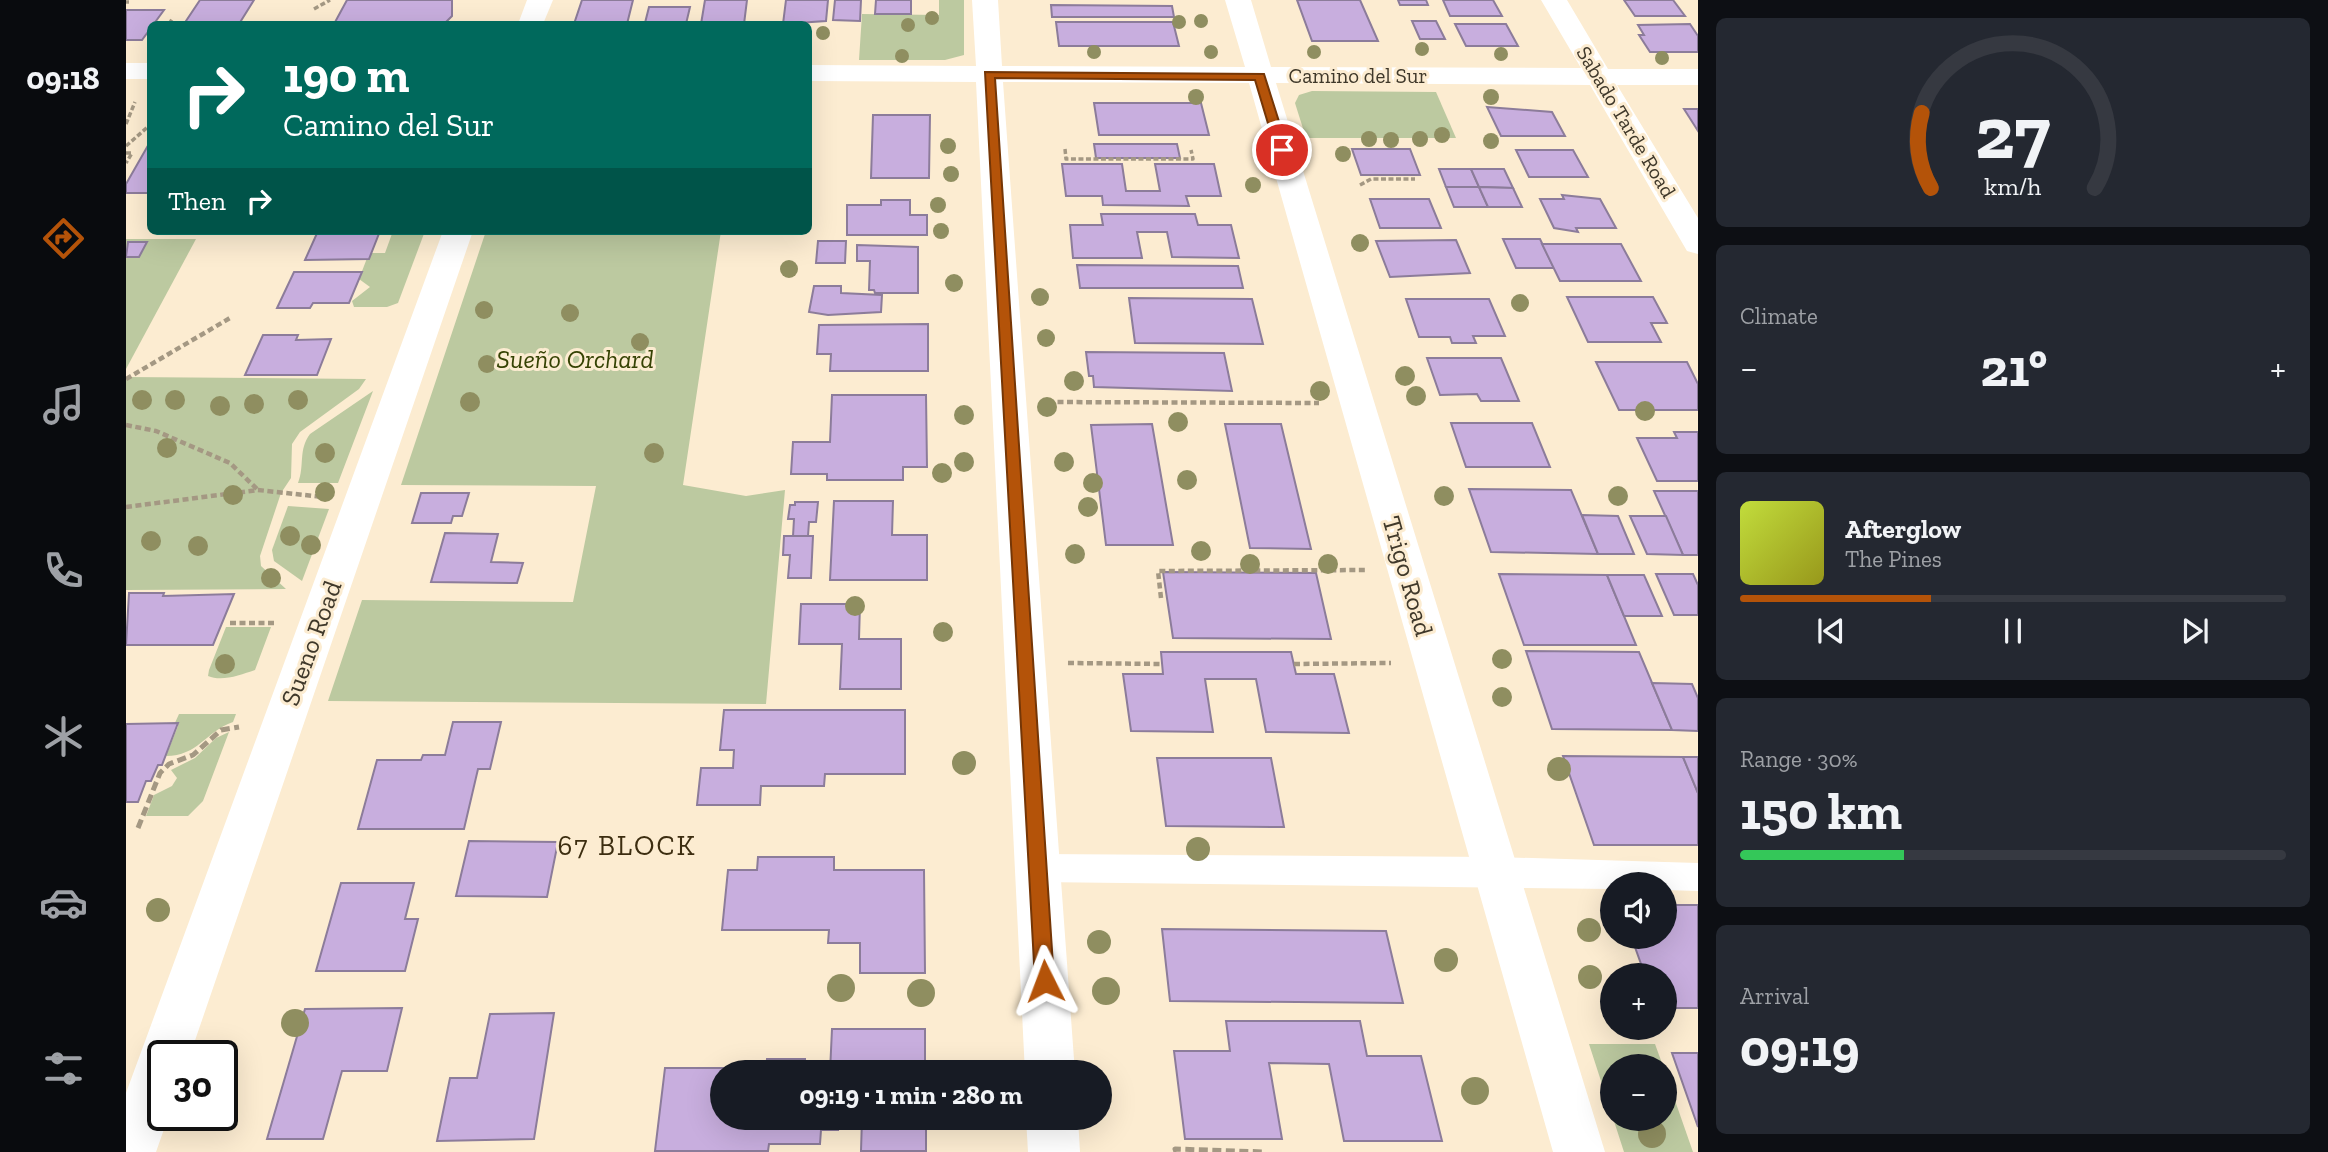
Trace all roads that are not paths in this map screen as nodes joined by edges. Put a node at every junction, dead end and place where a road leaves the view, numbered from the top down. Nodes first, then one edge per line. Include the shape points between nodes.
1 (540, 0) edge
2 (985, 0) edge
3 (1238, 0) edge
4 (1554, 0) edge
5 (532, 21) edge
6 (126, 71) edge
7 (147, 71) edge
8 (812, 73) edge
9 (989, 75) junction
10 (1260, 77) junction
11 (1599, 77) junction
12 (1698, 77) edge
13 (457, 235) edge
14 (1698, 244) edge
15 (1038, 868) junction
16 (1496, 871) junction
17 (1698, 877) edge
18 (170, 1040) edge
19 (1049, 1060) edge
20 (147, 1105) edge
21 (1053, 1130) edge
22 (130, 1152) edge
23 (1054, 1152) edge
24 (1579, 1152) edge

1 - 5 street
2 - 9 street
3 - 10 street, Trigo Road
4 - 11 street, Sabado Tarde Road
6 - 7 street
8 - 9 street, Camino del Sur
9 - 10 street, Camino del Sur
9 - 15 street
10 - 11 street, Camino del Sur
10 - 16 street, Trigo Road
11 - 12 street, Camino del Sur
11 - 14 street, Sabado Tarde Road
13 - 18 street, Sueno Road
15 - 16 lane
15 - 19 street
16 - 17 lane
16 - 24 street, Trigo Road
20 - 22 street
21 - 23 street

